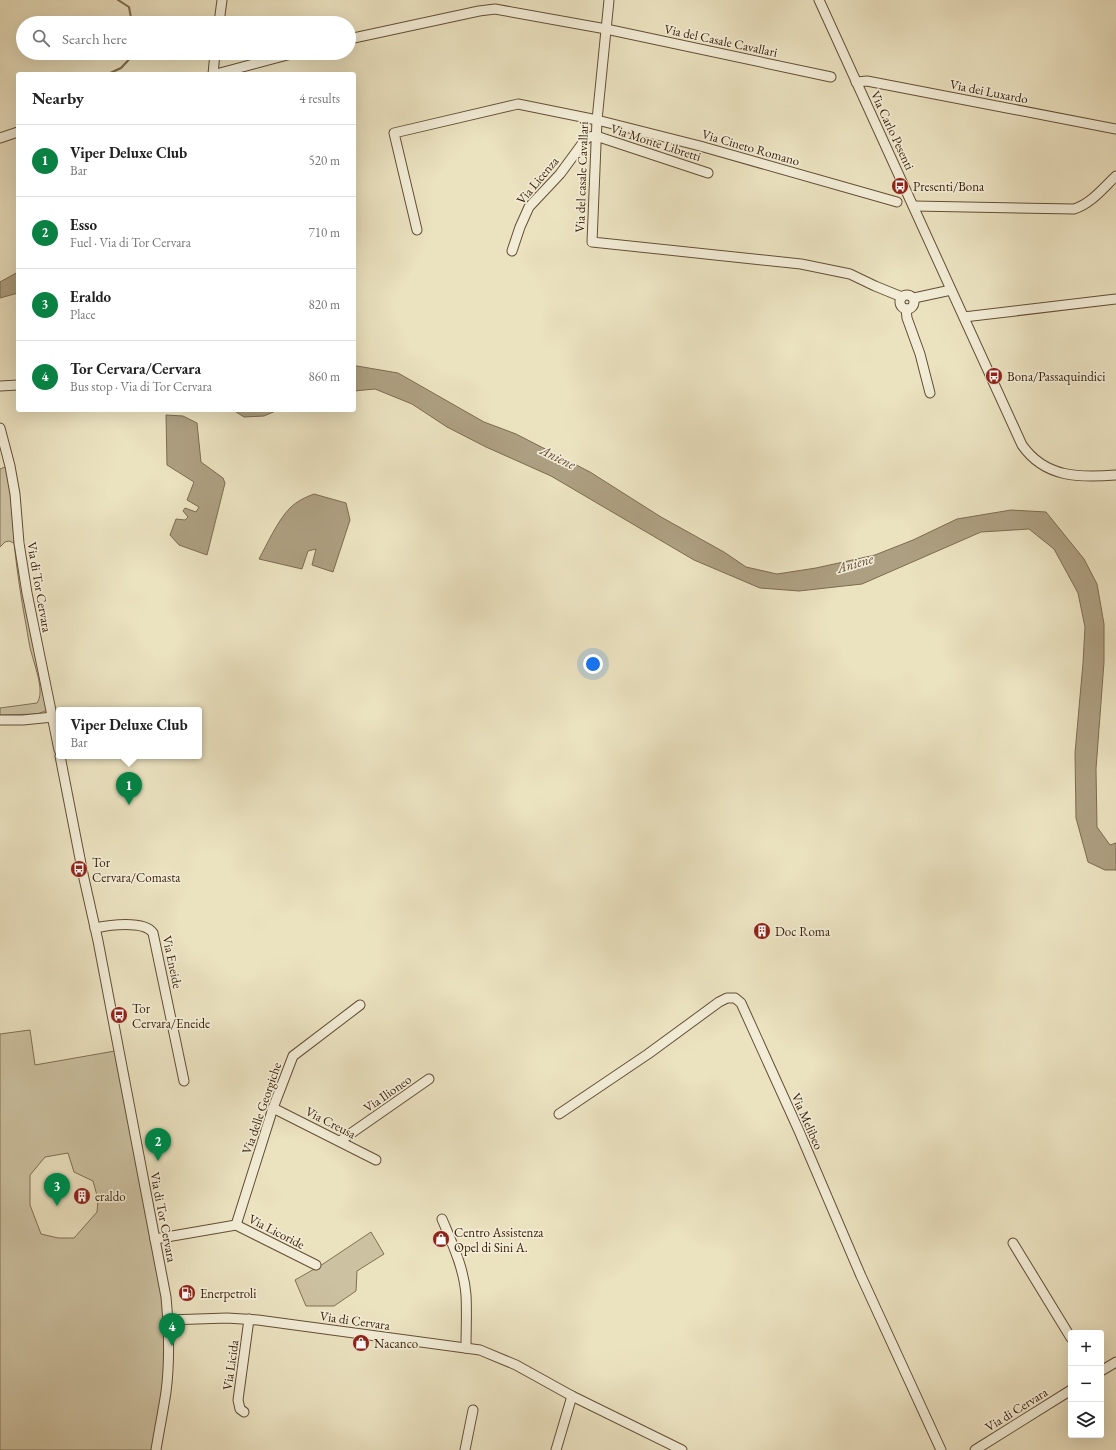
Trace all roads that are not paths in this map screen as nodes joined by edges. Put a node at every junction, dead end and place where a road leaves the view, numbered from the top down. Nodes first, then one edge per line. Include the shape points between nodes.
1 (222, 0) edge
2 (609, 0) edge
3 (819, 0) edge
4 (220, 16) edge
5 (606, 29) junction
6 (356, 37) edge
7 (215, 60) edge
8 (268, 60) edge
9 (215, 72) edge
10 (223, 72) edge
11 (831, 77) dead end
12 (856, 82) junction
13 (597, 120) junction
14 (1116, 129) edge
15 (16, 133) edge
16 (596, 136) junction
17 (0, 138) edge
18 (708, 173) dead end
19 (1116, 176) edge
20 (897, 202) dead end
21 (914, 206) junction
22 (417, 230) dead end
23 (512, 251) dead end
24 (951, 290) junction
25 (902, 297) junction
26 (914, 298) junction
27 (1116, 299) edge
28 (906, 309) junction
29 (964, 317) junction
30 (16, 385) edge
31 (0, 386) edge
32 (930, 393) dead end
33 (0, 428) edge
34 (1116, 475) edge
35 (52, 717) junction
36 (0, 720) edge
37 (56, 736) edge
38 (61, 759) edge
39 (95, 928) junction
40 (360, 1005) dead end
41 (429, 1079) dead end
42 (184, 1081) dead end
43 (274, 1108) junction
44 (559, 1114) dead end
45 (340, 1142) junction
46 (376, 1160) dead end
47 (442, 1219) dead end
48 (236, 1225) junction
49 (155, 1240) junction
50 (1013, 1243) dead end
51 (316, 1265) dead end
52 (250, 1319) junction
53 (168, 1320) junction
54 (1068, 1333) edge
55 (466, 1348) junction
56 (1116, 1362) edge
57 (1104, 1369) edge
58 (1068, 1392) edge
59 (572, 1396) junction
60 (473, 1410) dead end
61 (244, 1412) dead end
62 (156, 1450) edge
63 (465, 1450) edge
64 (556, 1450) edge
65 (682, 1450) edge
66 (941, 1450) edge
67 (975, 1450) edge

1 - 4 street
2 - 5 street, Via del casale Cavallari
3 - 12 street, Via Carlo Pesenti
5 - 6 street, Via del Casale Cavallari via 490,9
5 - 11 street, Via del Casale Cavallari
5 - 13 street, Via del casale Cavallari
7 - 9 street
8 - 10 street
12 - 14 street, Via dei Luxardo via 867,81
12 - 21 street, Via Carlo Pesenti
13 - 16 street, Via del casale Cavallari
13 - 20 street, Via Cineto Romano via 700,146
13 - 22 street, Via Cineto Romano via 518,104 394,133
15 - 17 street
16 - 18 street, Via Monte Libretti
16 - 23 street, Via Licenza via 585,140 560,174 529,207
16 - 25 street, Via del casale Cavallari via 592,242 801,264 850,274
19 - 21 street via 1089,202 1074,209
21 - 24 street, Via Carlo Pesenti
24 - 26 street
24 - 29 street, Via Carlo Pesenti
25 - 26 street via 908,294
25 - 28 street via 901,305
26 - 28 street via 913,307
27 - 29 street
28 - 32 street
29 - 34 street, Via Carlo Pesenti via 1027,452 1041,465 1057,472 1081,476
30 - 31 street
33 - 35 street, Via di Tor Cervara via 10,466 27,593
35 - 36 street
35 - 37 street, Via di Tor Cervara
38 - 39 street, Via di Tor Cervara
39 - 42 street, Via Eneide via 111,925 140,926 149,928 153,933
39 - 49 street, Via di Tor Cervara
40 - 43 street, Via delle Georgiche via 293,1056
41 - 45 street, Via Ilioneo
43 - 45 street, Via Creusa
43 - 48 street, Via delle Georgiche
44 - 66 street, Via Melibeo via 719,1002 735,998 741,1003
45 - 46 street, Via Creusa
47 - 55 street via 457,1254 466,1295
48 - 49 street, Via Licoride
48 - 51 street, Via Licoride
49 - 53 street, Via di Tor Cervara
50 - 54 street
52 - 53 street, Via di Cervara
52 - 55 street, Via di Cervara
52 - 61 street, Via Licida via 238,1400 240,1409
53 - 62 street, Via di Tor Cervara via 167,1386
55 - 59 street, Via di Cervara via 480,1350 516,1365
56 - 57 street
58 - 67 street, Via di Cervara
59 - 64 street
59 - 65 street, Via di Cervara
60 - 63 street

